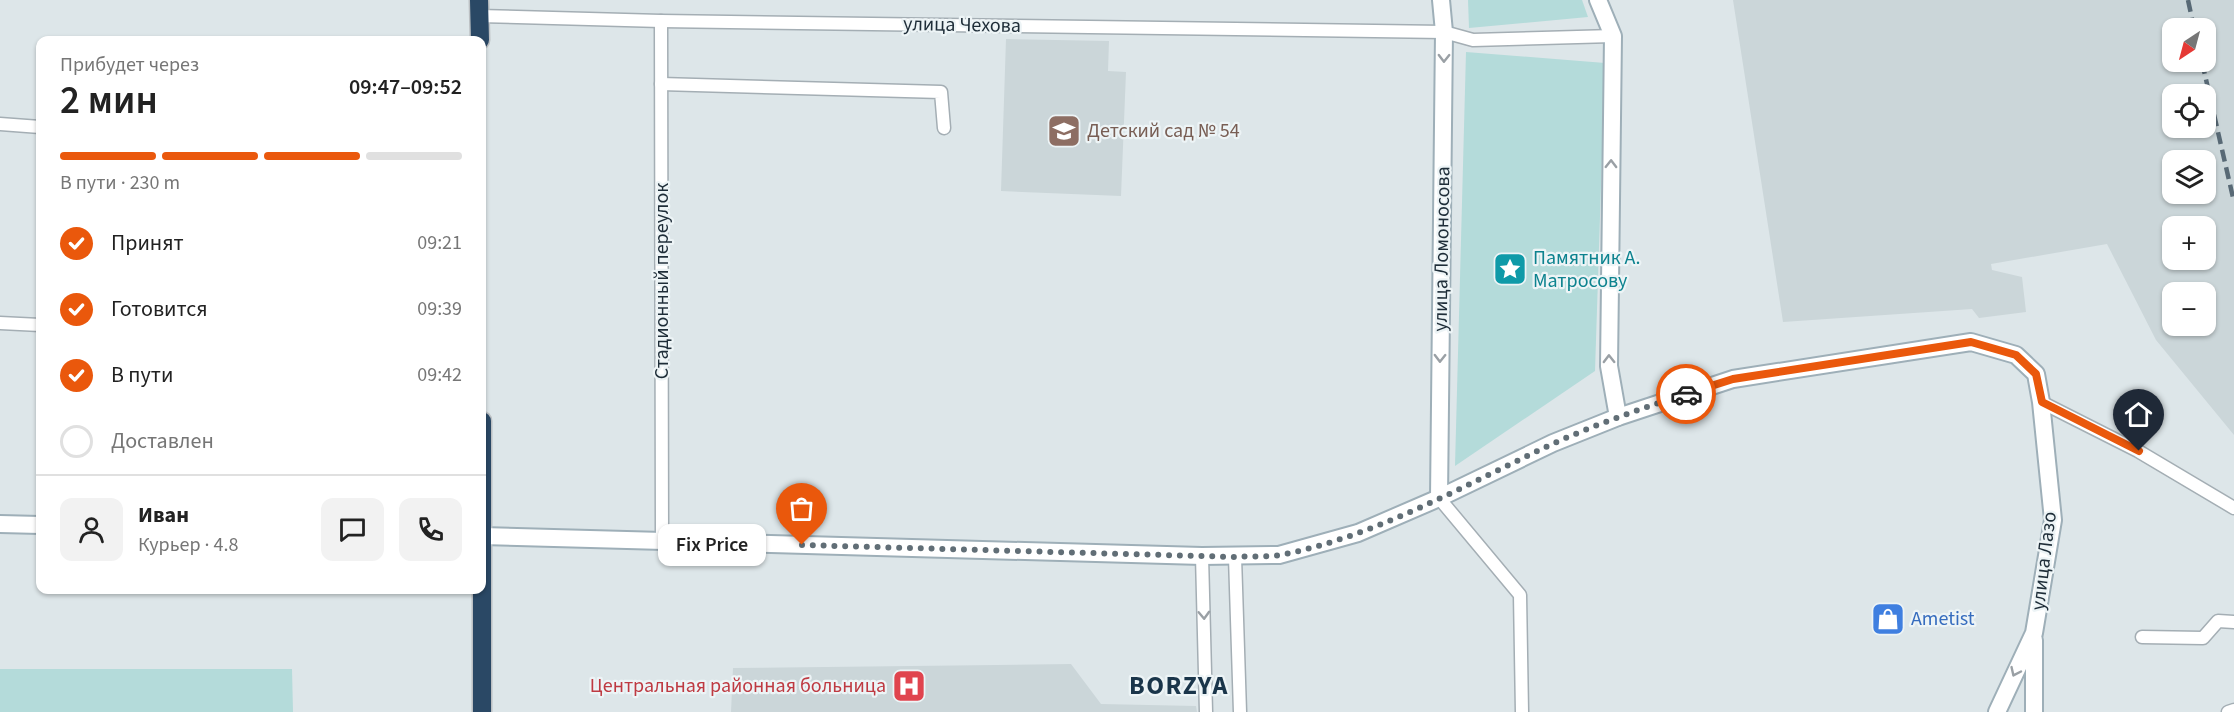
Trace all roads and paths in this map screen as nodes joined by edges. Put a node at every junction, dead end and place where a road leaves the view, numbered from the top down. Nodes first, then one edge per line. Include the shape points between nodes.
1 (1441, 0) edge
2 (1598, 0) edge
3 (479, 8) edge
4 (661, 21) junction
5 (1444, 32) junction
6 (480, 36) edge
7 (1613, 36) junction
8 (661, 84) junction
9 (0, 124) edge
10 (36, 127) edge
11 (944, 128) dead end
12 (0, 324) edge
13 (36, 325) edge
14 (2042, 402) junction
15 (1618, 417) junction
16 (1439, 498) junction
17 (2234, 508) edge
18 (0, 524) edge
19 (36, 525) edge
20 (486, 536) edge
21 (662, 541) junction
22 (1202, 556) junction
23 (1235, 557) junction
24 (482, 594) edge
25 (2234, 622) edge
26 (2034, 633) junction
27 (2142, 637) dead end
28 (2234, 710) edge
29 (482, 712) edge
30 (1206, 712) edge
31 (1240, 712) edge
32 (1522, 712) edge
33 (1997, 712) edge
34 (2034, 712) edge
35 (2228, 712) edge

1 - 5 street, улица Ломоносова
2 - 7 street
3 - 4 street, улица Чехова
3 - 6 highway
4 - 5 street, улица Чехова
4 - 8 street, Стадионный переулок
5 - 7 street, улица Чехова via 1473,40
5 -> 16 street, улица Ломоносова
15 -> 7 street via 1609,366
8 - 11 street via 941,92
8 - 21 street, Стадионный переулок
9 - 10 street
12 - 13 street
14 - 15 street, улица Лазо via 2036,374 2016,355 1971,342 1733,379
14 - 17 street via 2139,451
14 - 26 street, улица Лазо via 2053,520
15 - 16 street, улица Лазо
16 - 23 street, улица Лазо via 1325,543 1279,555
16 - 32 street via 1520,596
18 - 19 street
20 - 21 street, улица Лазо
21 - 22 street, улица Лазо
22 - 23 street, улица Лазо
22 -> 30 street
23 - 31 street
24 - 29 highway
25 - 27 street via 2218,621 2204,638
26 -> 33 street, улица Лазо
26 - 34 street
28 - 35 street

